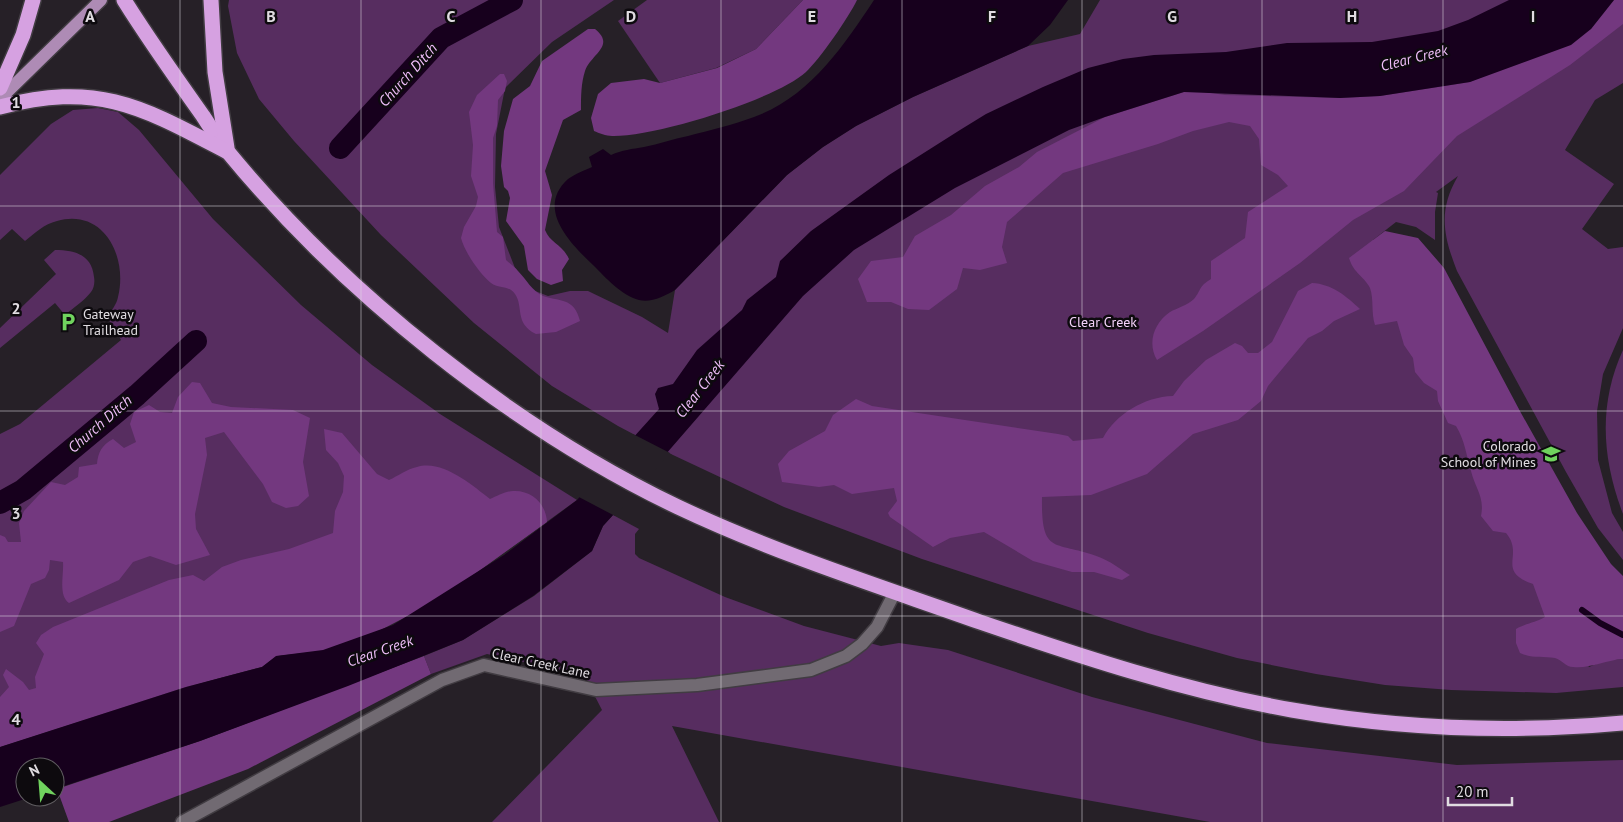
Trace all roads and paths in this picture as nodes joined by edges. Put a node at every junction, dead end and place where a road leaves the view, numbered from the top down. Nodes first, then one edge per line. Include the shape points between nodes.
1 (33, 0) edge
2 (101, 0) edge
3 (124, 0) edge
4 (211, 0) edge
5 (0, 88) edge
6 (0, 100) edge
7 (0, 107) edge
8 (228, 152) junction
9 (895, 592) junction
10 (1623, 723) edge
11 (182, 822) edge

1 - 5 highway via 23,35
2 - 6 main road
3 - 8 highway
4 - 8 highway via 215,72
7 - 8 highway via 56,97 104,98 154,115
8 - 9 highway via 300,232 356,286 453,366 535,426 609,471 690,513 786,553
9 - 10 highway via 1138,672 1291,710 1451,726 1538,727
9 - 11 street, Clear Creek Lane via 877,627 862,644 846,656 811,670 697,685 596,690 484,665 442,680

